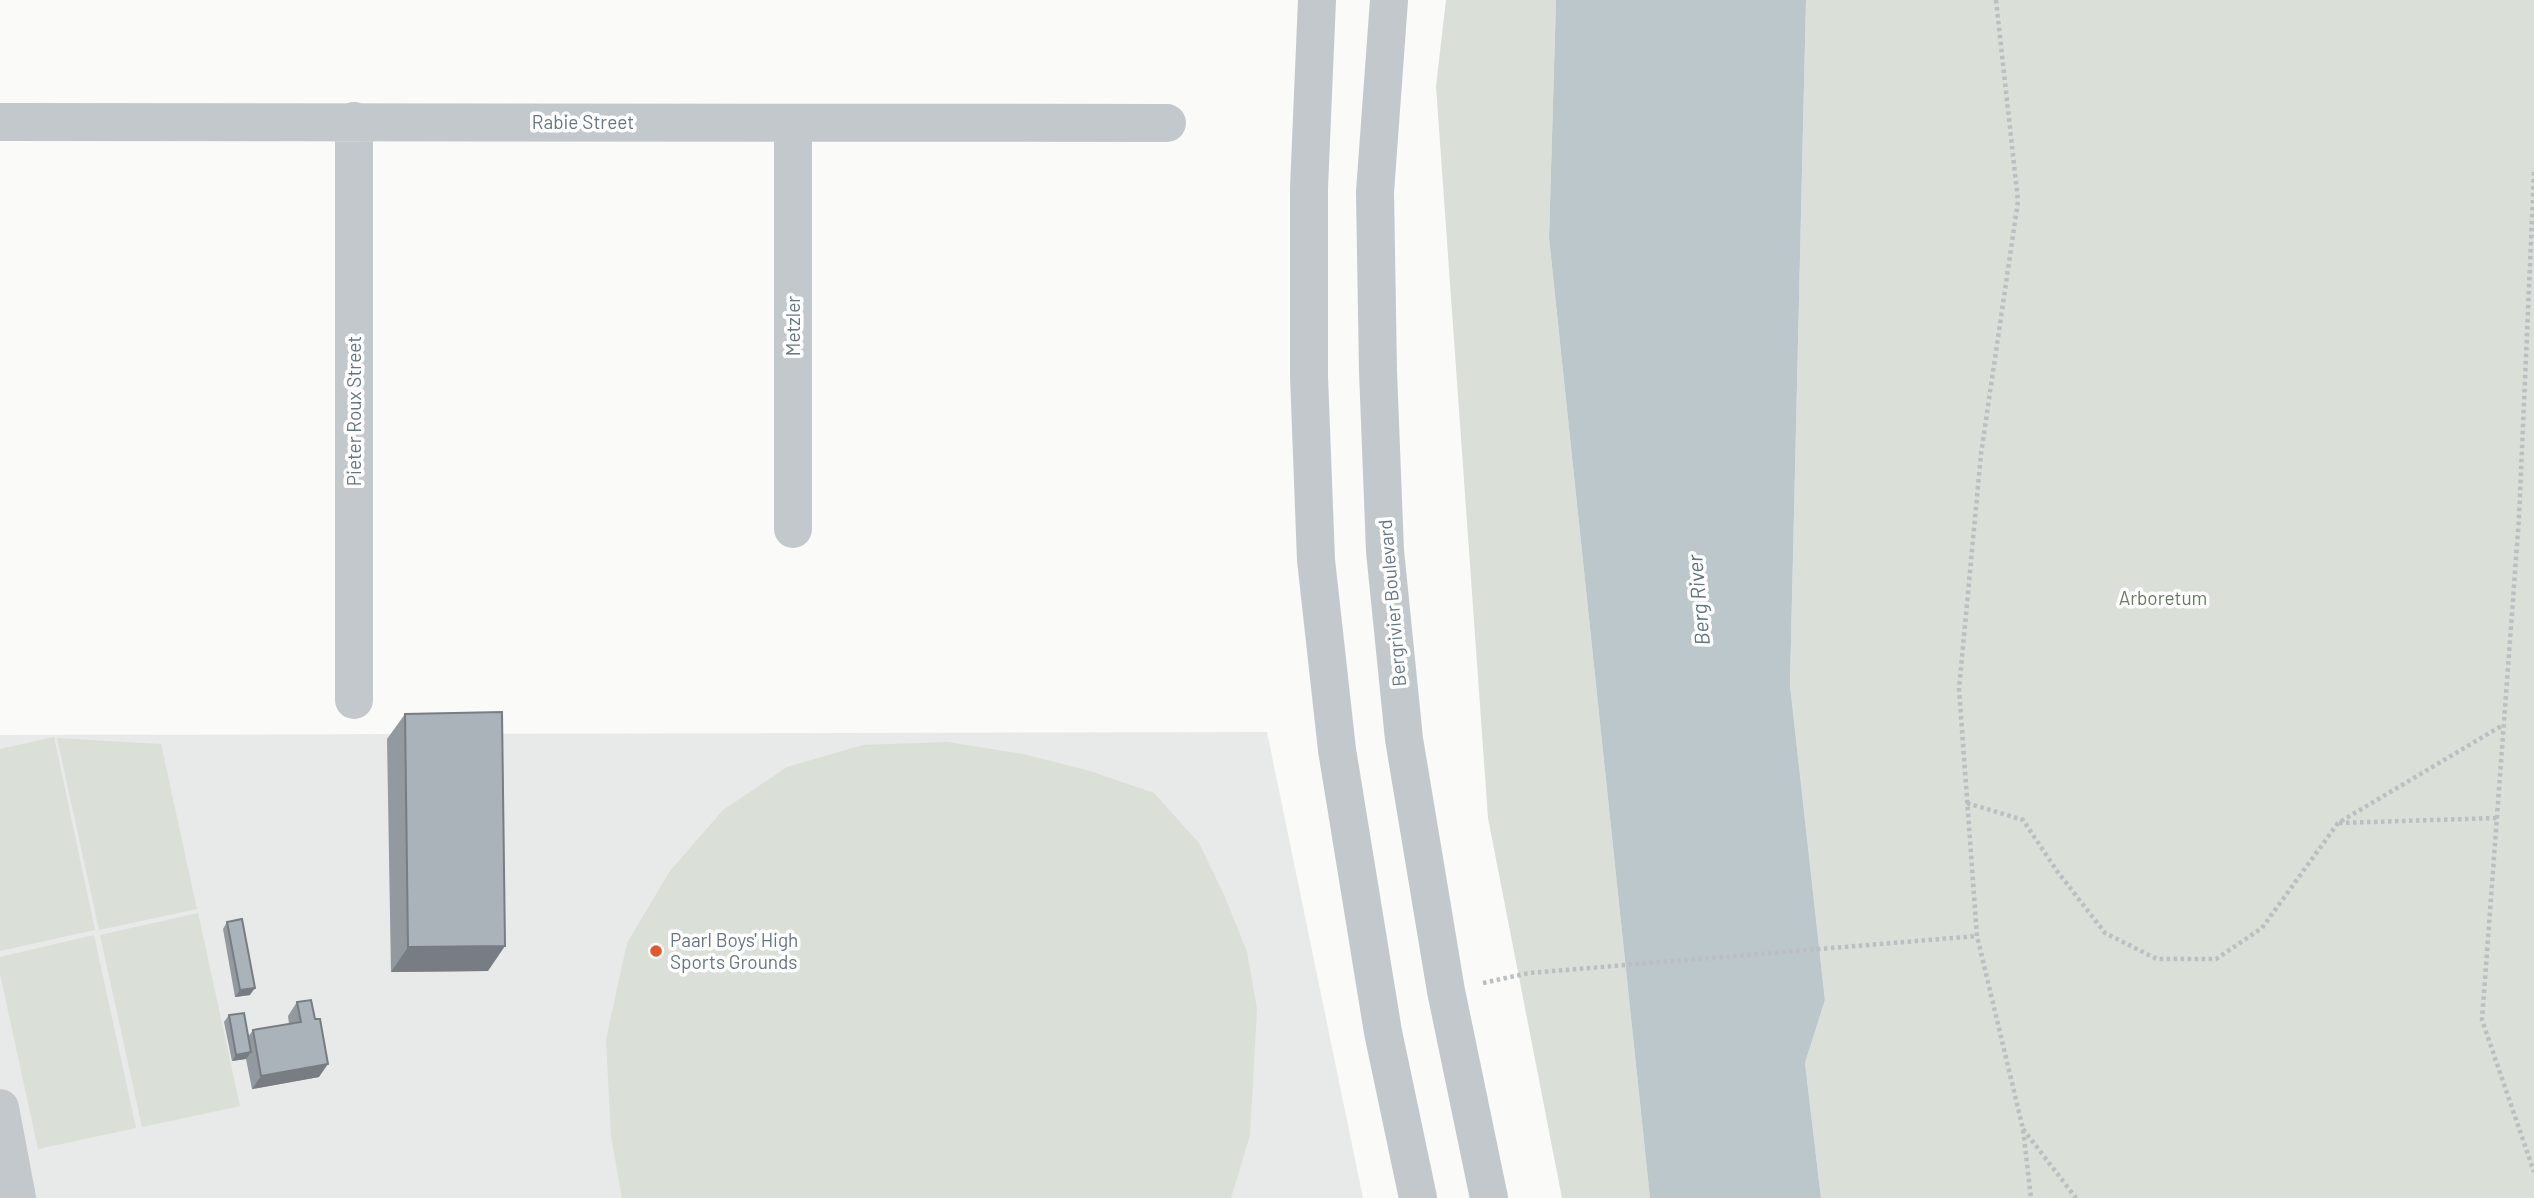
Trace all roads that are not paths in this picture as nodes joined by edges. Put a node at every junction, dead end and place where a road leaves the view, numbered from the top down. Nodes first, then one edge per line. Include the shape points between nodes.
1 (1317, 0) edge
2 (1389, 0) edge
3 (354, 121) junction
4 (0, 122) edge
5 (793, 123) junction
6 (1167, 123) dead end
7 (793, 528) dead end
8 (354, 701) dead end
9 (0, 1108) edge
10 (16, 1198) edge
11 (1418, 1198) edge
12 (1489, 1198) edge

1 - 11 street via 1309,188 1309,376 1316,560 1337,750 1383,1032
2 - 12 street, Bergrivier Boulevard via 1375,192 1385,551 1404,739 1446,991
3 - 4 street, Rabie Street
3 - 5 street, Rabie Street
3 - 8 street, Pieter Roux Street
5 - 6 street, Rabie Street
5 - 7 street, Metzler
9 - 10 street

